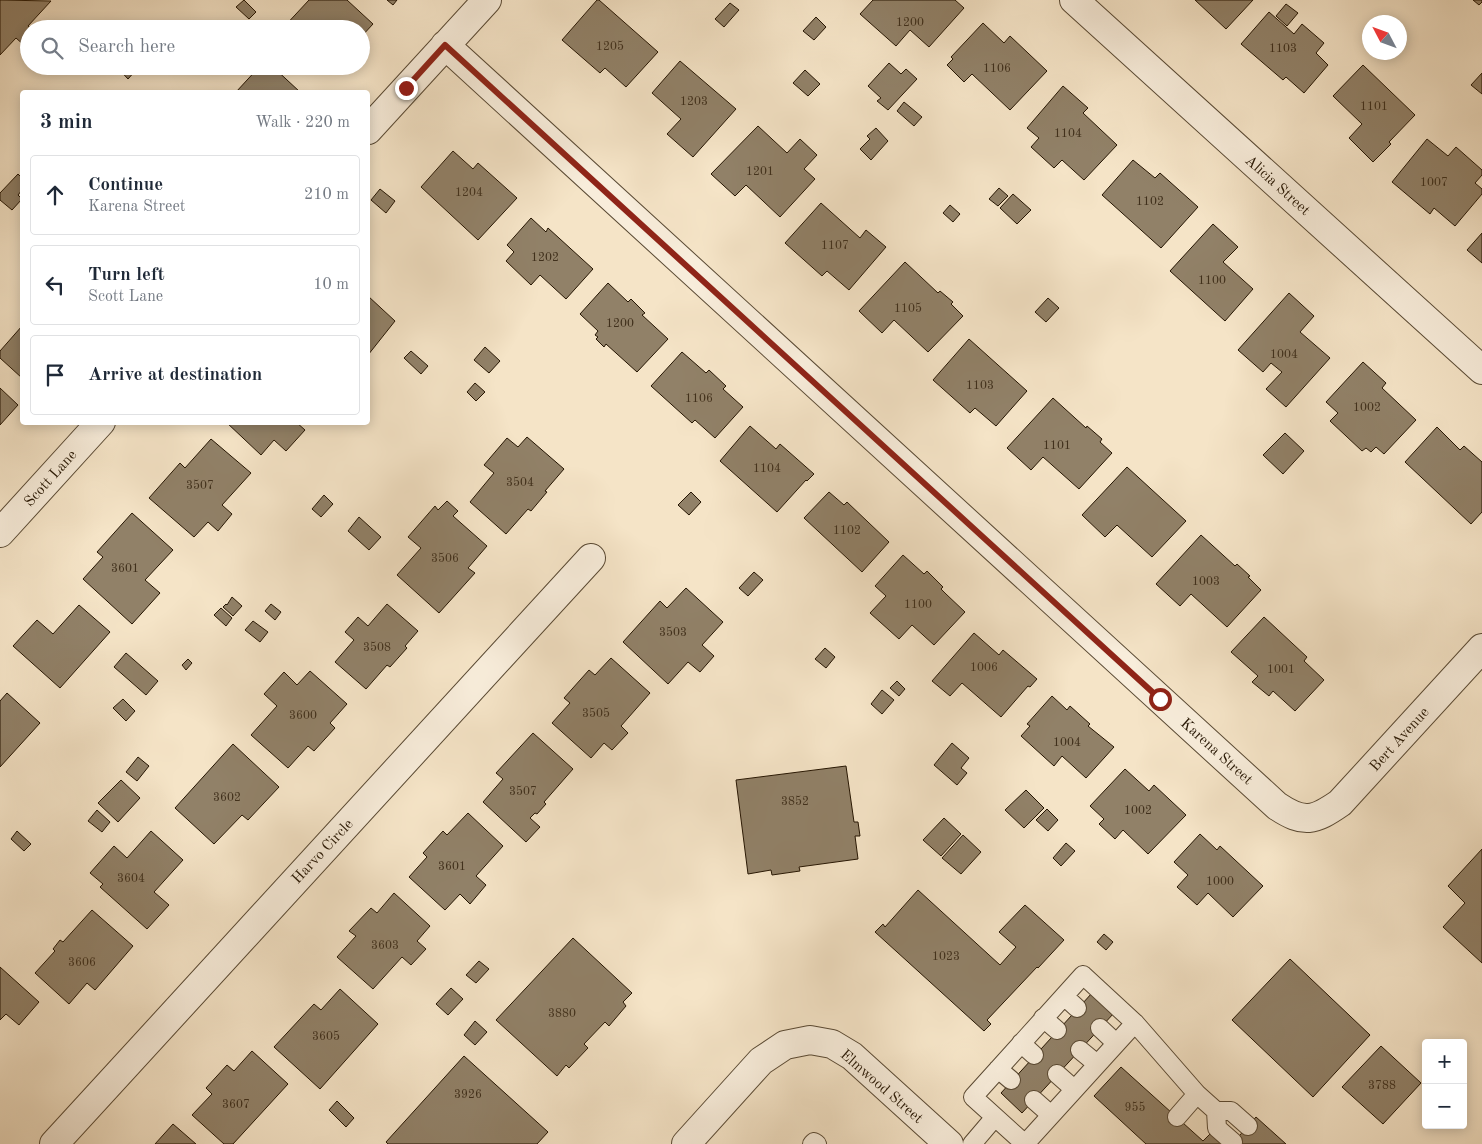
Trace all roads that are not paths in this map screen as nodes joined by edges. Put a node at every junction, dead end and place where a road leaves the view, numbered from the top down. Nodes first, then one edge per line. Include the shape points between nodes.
1 (486, 0) edge
2 (1074, 0) edge
3 (445, 45) junction
4 (370, 128) edge
5 (1482, 370) edge
6 (98, 425) edge
7 (0, 533) edge
8 (591, 558) dead end
9 (1477, 664) edge
10 (1308, 819) joint
11 (1064, 996) junction
12 (1077, 1008) dead end
13 (1043, 1018) junction
14 (1135, 1023) junction
15 (1100, 1028) dead end
16 (1057, 1030) dead end
17 (1021, 1043) junction
18 (1116, 1043) junction
19 (1080, 1050) dead end
20 (1034, 1055) dead end
21 (1097, 1064) junction
22 (998, 1068) junction
23 (1057, 1074) dead end
24 (1011, 1080) dead end
25 (1074, 1089) junction
26 (1197, 1094) junction
27 (1034, 1100) dead end
28 (1216, 1111) junction
29 (1051, 1115) junction
30 (996, 1117) junction
31 (1177, 1117) dead end
32 (1248, 1126) dead end
33 (1233, 1142) dead end
34 (54, 1144) edge
35 (686, 1144) edge
36 (812, 1144) edge
37 (817, 1144) edge
38 (949, 1144) edge
39 (972, 1144) edge
40 (1025, 1144) edge

1 - 3 street
2 - 5 street, Alicia Street
3 - 4 street
3 - 10 street, Karena Street via 1276,806 1292,816
6 - 7 street, Scott Lane
8 - 34 street, Harvo Circle
9 - 10 street, Bert Avenue via 1340,803 1324,814
11 - 12 lane
11 - 13 lane
11 - 14 lane via 1083,975
13 - 16 lane
13 - 17 lane
14 - 18 lane
14 - 26 lane
15 - 18 lane
17 - 20 lane
17 - 22 lane
18 - 21 lane
19 - 21 lane
21 - 25 lane
22 - 24 lane
22 - 30 lane via 972,1097
23 - 25 lane
25 - 29 lane
26 - 28 lane
26 - 31 lane
27 - 29 lane
28 - 32 lane via 1231,1111
28 - 33 lane via 1217,1128
29 - 40 lane
30 - 39 lane
30 - 40 lane
35 - 38 street, Elmwood Street via 761,1061 785,1045 810,1040 832,1044 852,1056
36 - 37 lane

